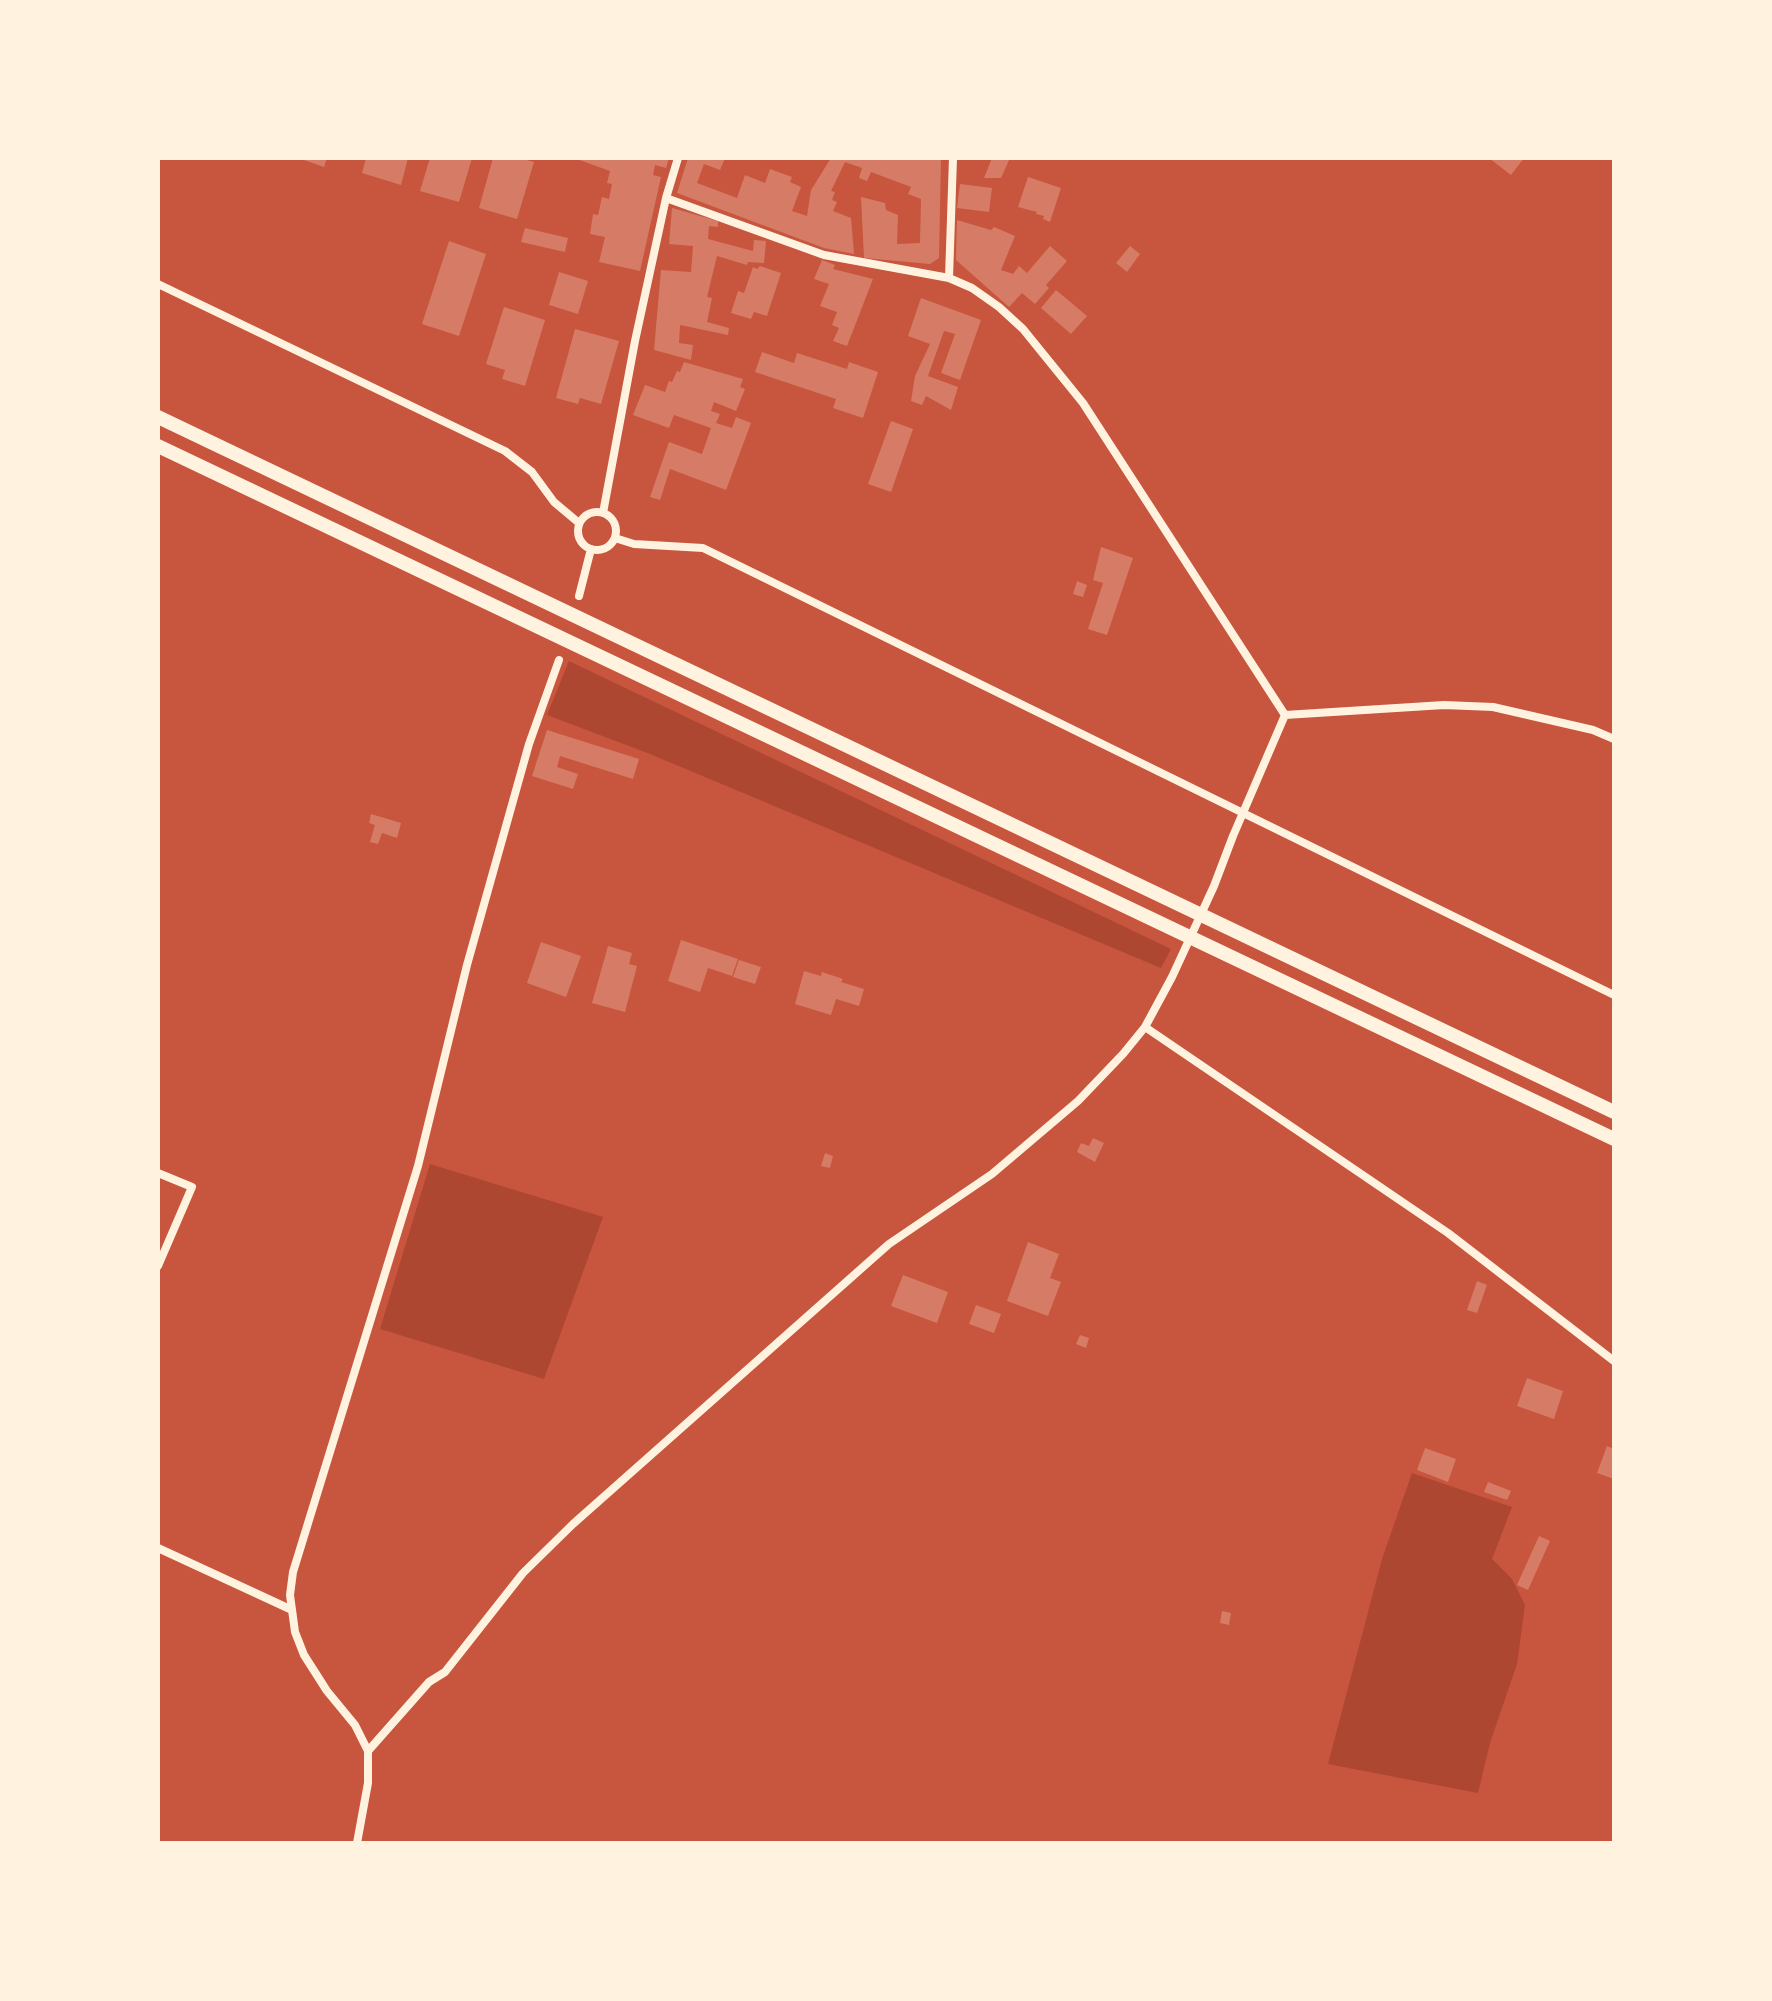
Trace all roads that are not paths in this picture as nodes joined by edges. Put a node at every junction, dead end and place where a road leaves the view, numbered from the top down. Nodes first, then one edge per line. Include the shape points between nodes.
1 (678, 158) edge
2 (953, 158) edge
3 (666, 198) junction
4 (949, 278) junction
5 (158, 284) edge
6 (158, 417) edge
7 (158, 446) edge
8 (603, 513) junction
9 (579, 523) junction
10 (615, 538) junction
11 (591, 549) junction
12 (579, 596) dead end
13 (559, 660) dead end
14 (1285, 715) junction
15 (1614, 739) edge
16 (1614, 995) edge
17 (1145, 1027) junction
18 (1614, 1112) edge
19 (1614, 1139) edge
20 (158, 1173) edge
21 (158, 1266) edge
22 (1614, 1361) edge
23 (158, 1548) edge
24 (292, 1610) junction
25 (368, 1751) junction
26 (357, 1843) edge

1 - 3 street
2 - 4 street
3 - 4 street via 824,255
3 - 8 street
4 - 14 street via 999,307 1051,360
5 - 9 street via 505,451
6 - 18 highway
7 - 19 highway
8 - 9 street via 592,512
8 - 10 street via 616,526
9 - 11 street via 581,542
10 - 11 street via 608,547
10 - 16 street via 703,548
11 - 12 street
13 - 24 street via 529,744 467,965 418,1166 293,1572
14 - 15 street via 1493,707
14 - 17 street via 1214,886
17 - 22 street via 1448,1233
17 - 25 street via 1078,1101 992,1174 889,1244 573,1524 523,1573 445,1672 429,1682
20 - 21 street via 192,1187
23 - 24 street
24 - 25 street via 304,1655
25 - 26 street

